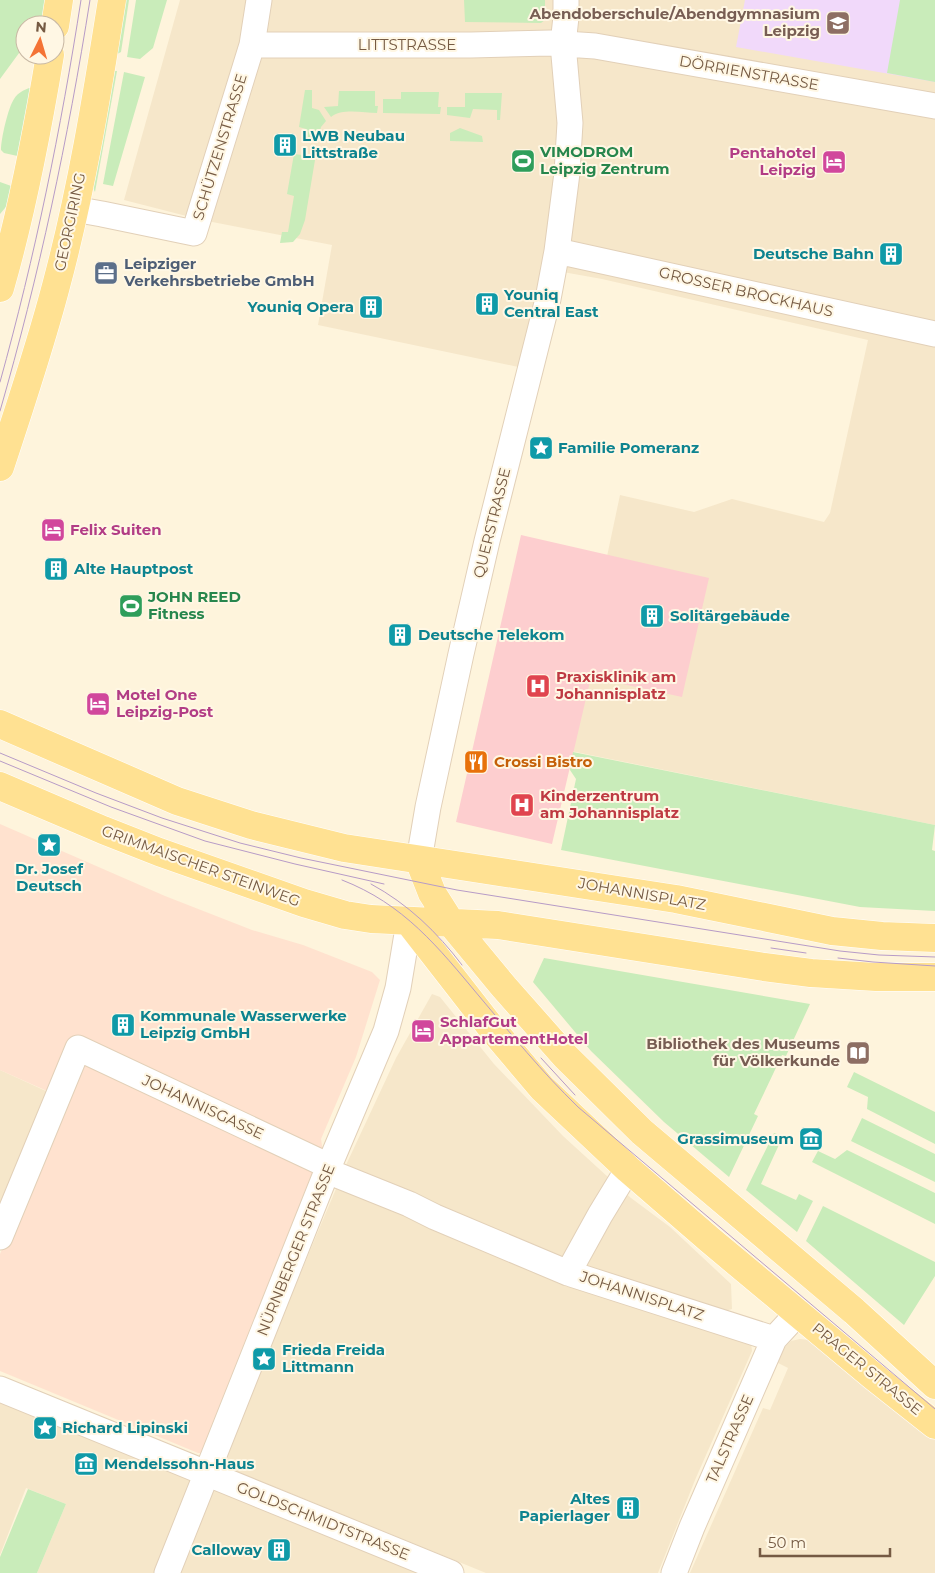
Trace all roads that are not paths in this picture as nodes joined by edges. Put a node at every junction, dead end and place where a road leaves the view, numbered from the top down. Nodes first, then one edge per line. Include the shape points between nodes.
1 (59, 0) edge
2 (112, 0) edge
3 (259, 0) edge
4 (566, 0) edge
5 (57, 15) edge
6 (569, 44) junction
7 (252, 45) junction
8 (48, 65) edge
9 (935, 106) edge
10 (74, 210) junction
11 (557, 251) junction
12 (0, 288) edge
13 (935, 334) edge
14 (0, 466) edge
15 (0, 724) edge
16 (0, 786) edge
17 (419, 860) junction
18 (409, 922) junction
19 (451, 923) junction
20 (935, 938) edge
21 (935, 977) edge
22 (328, 1169) junction
23 (628, 1169) junction
24 (0, 1237) edge
25 (568, 1273) junction
26 (798, 1313) junction
27 (774, 1339) junction
28 (935, 1386) edge
29 (0, 1389) edge
30 (935, 1425) edge
31 (208, 1474) junction
32 (167, 1573) edge
33 (452, 1573) edge
34 (674, 1573) edge

1 - 5 main road
2 - 10 main road, GEORGIRING
3 - 7 street, SCHÜTZENSTRASSE
4 - 6 street, QUERSTRASSE
6 - 7 street, LITTSTRASSE
6 - 9 street, DÖRRIENSTRASSE via 651,55
6 - 11 street, QUERSTRASSE via 570,123
7 - 10 street, SCHÜTZENSTRASSE via 194,233
8 - 12 main road via 23,198
10 - 14 main road, GEORGIRING via 37,356
11 - 13 street, GROSSER BROCKHAUS
11 - 17 street, QUERSTRASSE via 463,644
15 - 17 main road via 177,802 251,825 344,848
16 - 18 main road, GRIMMAISCHER STEINWEG via 122,837 304,903 360,918
17 - 18 main road, QUERSTRASSE
17 - 19 main road via 432,893
17 - 20 main road, JOHANNISPLATZ via 676,899 832,931
18 - 19 main road
18 - 22 street, NÜRNBERGER STRASSE via 398,988 386,1031
18 - 23 main road via 532,1077
19 - 21 main road via 498,925 802,972
19 - 28 main road, PRAGER STRASSE via 565,1056 642,1132 854,1310
22 - 24 street, JOHANNISGASSE via 78,1048
22 - 25 street, JOHANNISGASSE
22 - 31 street, NÜRNBERGER STRASSE
23 - 25 street, JOHANNISPLATZ
23 - 26 main road
25 - 27 street, JOHANNISPLATZ
26 - 27 street, TALSTRASSE
26 - 30 main road, PRAGER STRASSE
27 - 34 street, TALSTRASSE
29 - 31 street, GOLDSCHMIDTSTRASSE
31 - 32 street, NÜRNBERGER STRASSE
31 - 33 street, GOLDSCHMIDTSTRASSE

